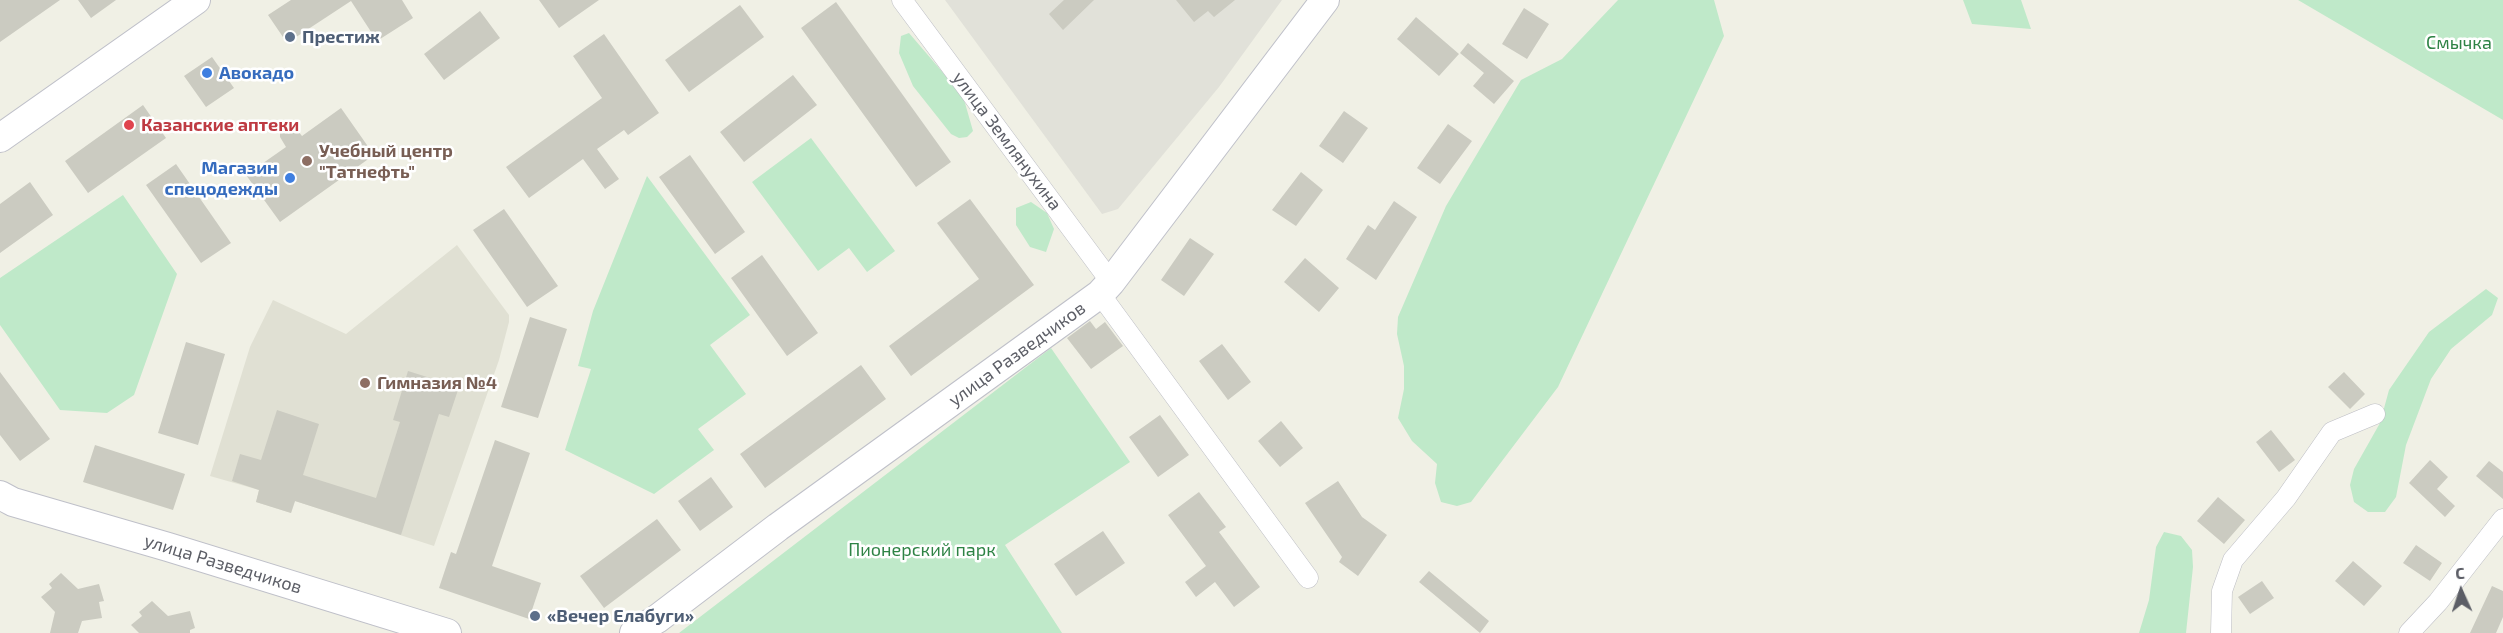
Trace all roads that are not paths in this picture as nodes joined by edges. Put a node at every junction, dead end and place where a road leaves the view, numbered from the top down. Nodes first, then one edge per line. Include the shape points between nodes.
1 (196, 0) edge
2 (902, 0) edge
3 (1325, 0) edge
4 (0, 138) edge
5 (1105, 288) junction
6 (2375, 414) dead end
7 (0, 495) edge
8 (2503, 519) edge
9 (1308, 578) dead end
10 (447, 633) edge
11 (634, 633) edge
12 (2221, 633) edge
13 (2409, 633) edge

1 - 4 street
2 - 5 street, улица Землянухина
3 - 5 street, улица Разведчиков
5 - 9 street, улица Землянухина
5 - 11 street, улица Разведчиков
6 - 12 street via 2332,432 2286,498 2233,560 2222,591
7 - 10 street, улица Разведчиков via 12,502
8 - 13 street

